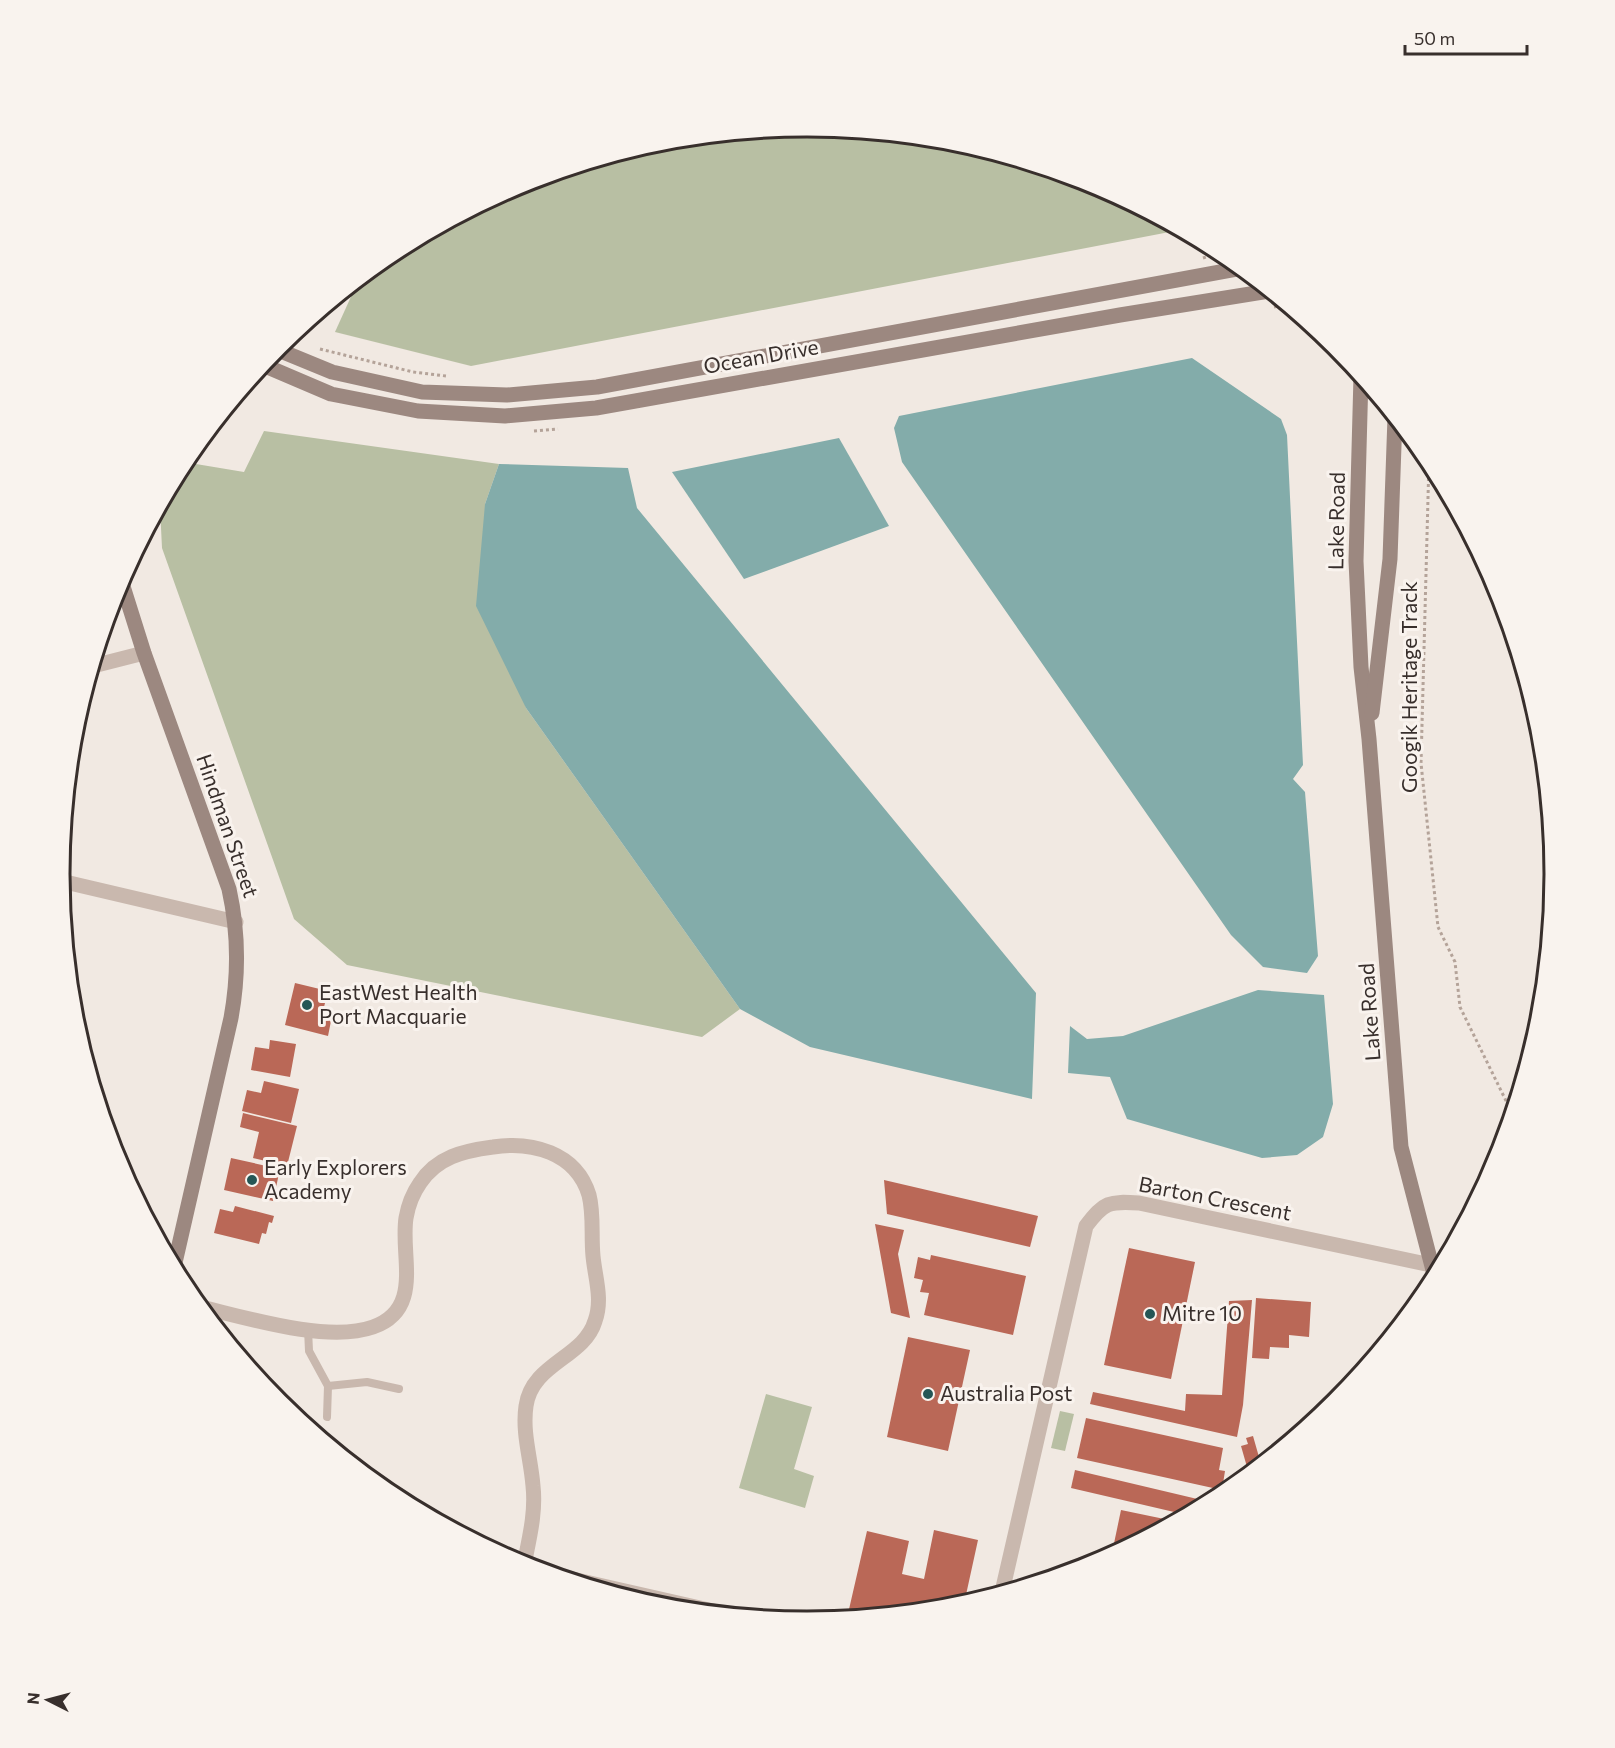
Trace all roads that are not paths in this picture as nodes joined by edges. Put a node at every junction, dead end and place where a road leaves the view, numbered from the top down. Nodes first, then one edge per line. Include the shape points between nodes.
1 (1230, 270) edge
2 (1260, 292) edge
3 (286, 353) edge
4 (271, 368) edge
5 (1361, 387) edge
6 (1395, 429) edge
7 (126, 595) edge
8 (144, 653) junction
9 (102, 664) edge
10 (1370, 739) junction
11 (70, 883) edge
12 (236, 922) junction
13 (177, 1254) edge
14 (1432, 1265) edge
15 (1428, 1270) edge
16 (214, 1310) edge
17 (308, 1329) junction
18 (328, 1386) junction
19 (399, 1389) dead end
20 (327, 1417) dead end
21 (526, 1555) edge
22 (1004, 1584) edge

1 - 3 main road, Ocean Drive via 597,387 538,394 422,392 332,372
2 - 4 main road, Ocean Drive via 596,408 533,415 418,411 331,393
5 - 10 main road, Lake Road via 1356,561 1361,667
6 - 10 main road, Lake Road via 1390,559
7 - 8 main road, Hindman Street
8 - 9 street
8 - 12 main road, Hindman Street via 229,889
10 - 14 main road, Lake Road via 1401,1147
11 - 12 street
12 - 13 main road, Hindman Street via 237,985
15 - 22 street, Barton Crescent via 1139,1203 1101,1206 1086,1226
16 - 17 street
17 - 18 lane via 309,1351
17 - 21 street via 356,1330 374,1327 390,1317 407,1288 406,1219 410,1202 430,1169 443,1159 466,1151 527,1144 566,1162 579,1175 589,1195 599,1307 586,1341 548,1367 534,1384 526,1404 534,1511
18 - 19 lane via 367,1382
18 - 20 lane

